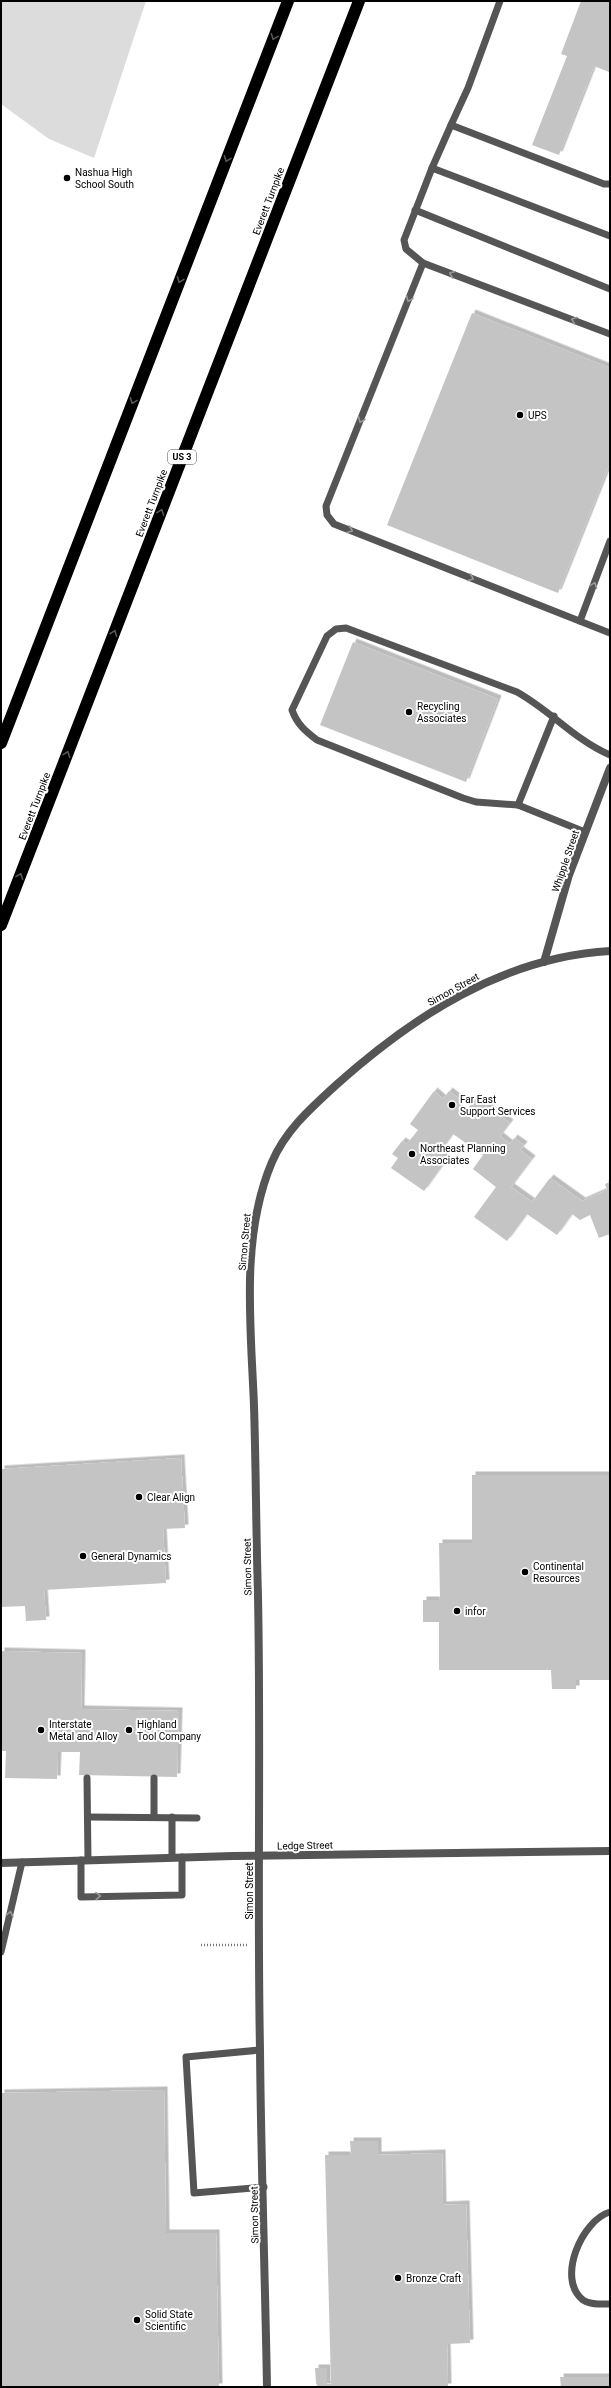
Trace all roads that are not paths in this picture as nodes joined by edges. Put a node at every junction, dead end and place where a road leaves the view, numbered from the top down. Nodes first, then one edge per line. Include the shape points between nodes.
1 (288, 1) edge
2 (359, 1) edge
3 (500, 1) edge
4 (450, 125) junction
5 (432, 168) junction
6 (610, 184) edge
7 (415, 210) junction
8 (610, 236) edge
9 (423, 263) junction
10 (610, 289) edge
11 (610, 334) edge
12 (610, 541) edge
13 (580, 621) junction
14 (610, 633) edge
15 (554, 716) junction
16 (1, 743) edge
17 (610, 755) edge
18 (610, 768) edge
19 (518, 805) junction
20 (585, 832) junction
21 (1, 926) edge
22 (610, 951) edge
23 (544, 962) junction
24 (87, 1778) dead end
25 (154, 1778) dead end
26 (88, 1817) junction
27 (154, 1817) junction
28 (172, 1817) junction
29 (197, 1818) dead end
30 (610, 1851) edge
31 (259, 1856) junction
32 (172, 1857) junction
33 (182, 1857) junction
34 (85, 1860) junction
35 (22, 1862) junction
36 (1, 1863) edge
37 (1, 1952) edge
38 (260, 2050) junction
39 (264, 2187) junction
40 (610, 2212) edge
41 (610, 2304) edge
42 (267, 2387) edge

1 -> 16 highway
21 -> 2 highway, Everett Turnpike / US 3
3 - 4 lane via 468,88
4 - 5 lane
4 - 6 lane via 604,184
5 - 7 lane
5 - 8 lane
7 - 9 lane via 404,240 406,249
7 - 10 lane
11 -> 9 lane
9 -> 13 lane via 326,506 327,515 334,524
13 -> 12 lane
13 - 14 lane
15 - 17 lane via 574,735
15 - 19 lane
15 - 19 lane via 517,692 346,628 336,629 326,636 296,699 292,710 295,719 303,730 317,740 470,800
18 - 20 street, Whipple Street
19 - 20 lane
20 - 23 street, Whipple Street via 562,897
22 - 23 street, Simon Street
23 - 31 street, Simon Street via 504,973 476,986 443,1004 375,1050 297,1121 274,1156 259,1195 250,1276 258,1606
24 - 26 lane
25 - 27 lane
26 - 27 lane
26 - 34 lane
27 - 28 lane
28 - 29 lane
28 - 32 lane
30 - 31 street, Ledge Street
31 - 33 street, Ledge Street
31 - 38 street, Simon Street
32 - 33 street, Ledge Street
32 - 34 street, Ledge Street
34 -> 33 lane via 81,1896 182,1895
34 - 35 street, Ledge Street
35 - 36 street, Ledge Street
37 -> 35 lane
38 - 39 street, Simon Street
38 - 39 lane via 186,2057 194,2193
39 - 42 street, Simon Street
40 - 41 lane via 592,2222 580,2238 573,2258 572,2276 574,2289 583,2300 592,2304

